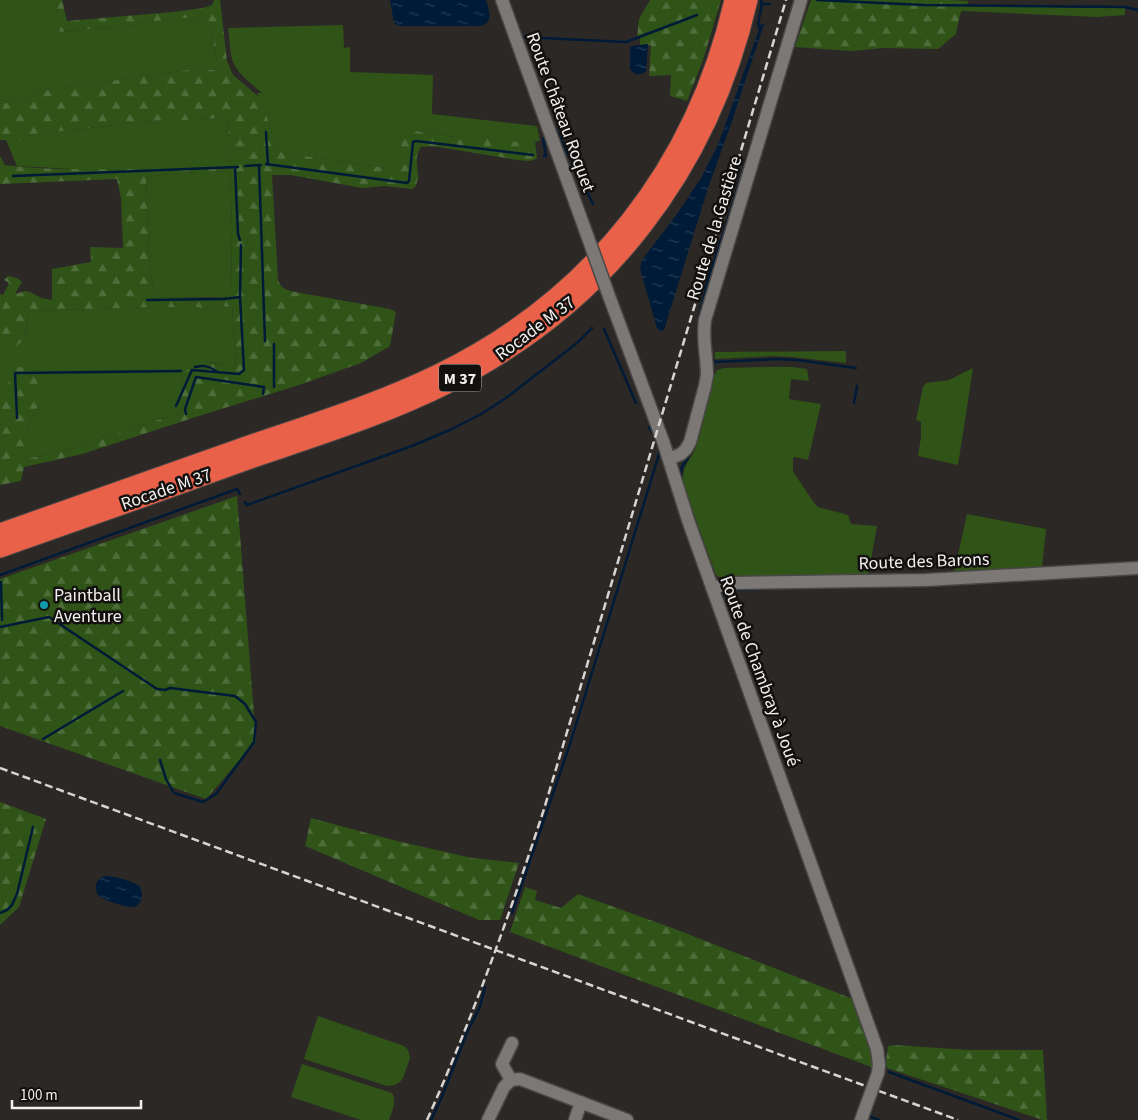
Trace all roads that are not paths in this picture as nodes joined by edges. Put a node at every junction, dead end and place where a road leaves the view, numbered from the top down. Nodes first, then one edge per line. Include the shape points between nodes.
1 (502, 0) edge
2 (734, 0) edge
3 (748, 0) edge
4 (801, 0) edge
5 (587, 235) joint
6 (669, 459) junction
7 (0, 533) edge
8 (0, 548) edge
9 (1138, 568) edge
10 (712, 588) junction
11 (512, 1043) dead end
12 (511, 1080) junction
13 (581, 1102) junction
14 (863, 1115) edge
15 (488, 1120) edge
16 (575, 1120) edge
17 (627, 1120) edge

1 - 5 street, Route Château Roquet
2 - 7 highway, Rocade M 37 / M 37 via 722,47 704,94 662,175 602,253 566,289 527,320 471,356 404,389
3 - 8 highway, Rocade M 37 / M 37 via 735,51 717,99 674,182 645,224 612,262 535,331 478,368 409,402
4 - 6 street, Route de la Gastière via 705,320 703,338 707,375 693,433 686,449
5 - 6 street, Route de Chambray à Joué, bridge
6 - 10 street, Route de Chambray à Joué
9 - 10 street, Route des Barons via 963,578 728,584
10 - 14 street, Route de Chambray à Joué, bridge via 877,1048 878,1073
11 - 12 street via 502,1064
12 - 13 street via 520,1080
12 - 15 street via 504,1086
13 - 16 street
13 - 17 street

